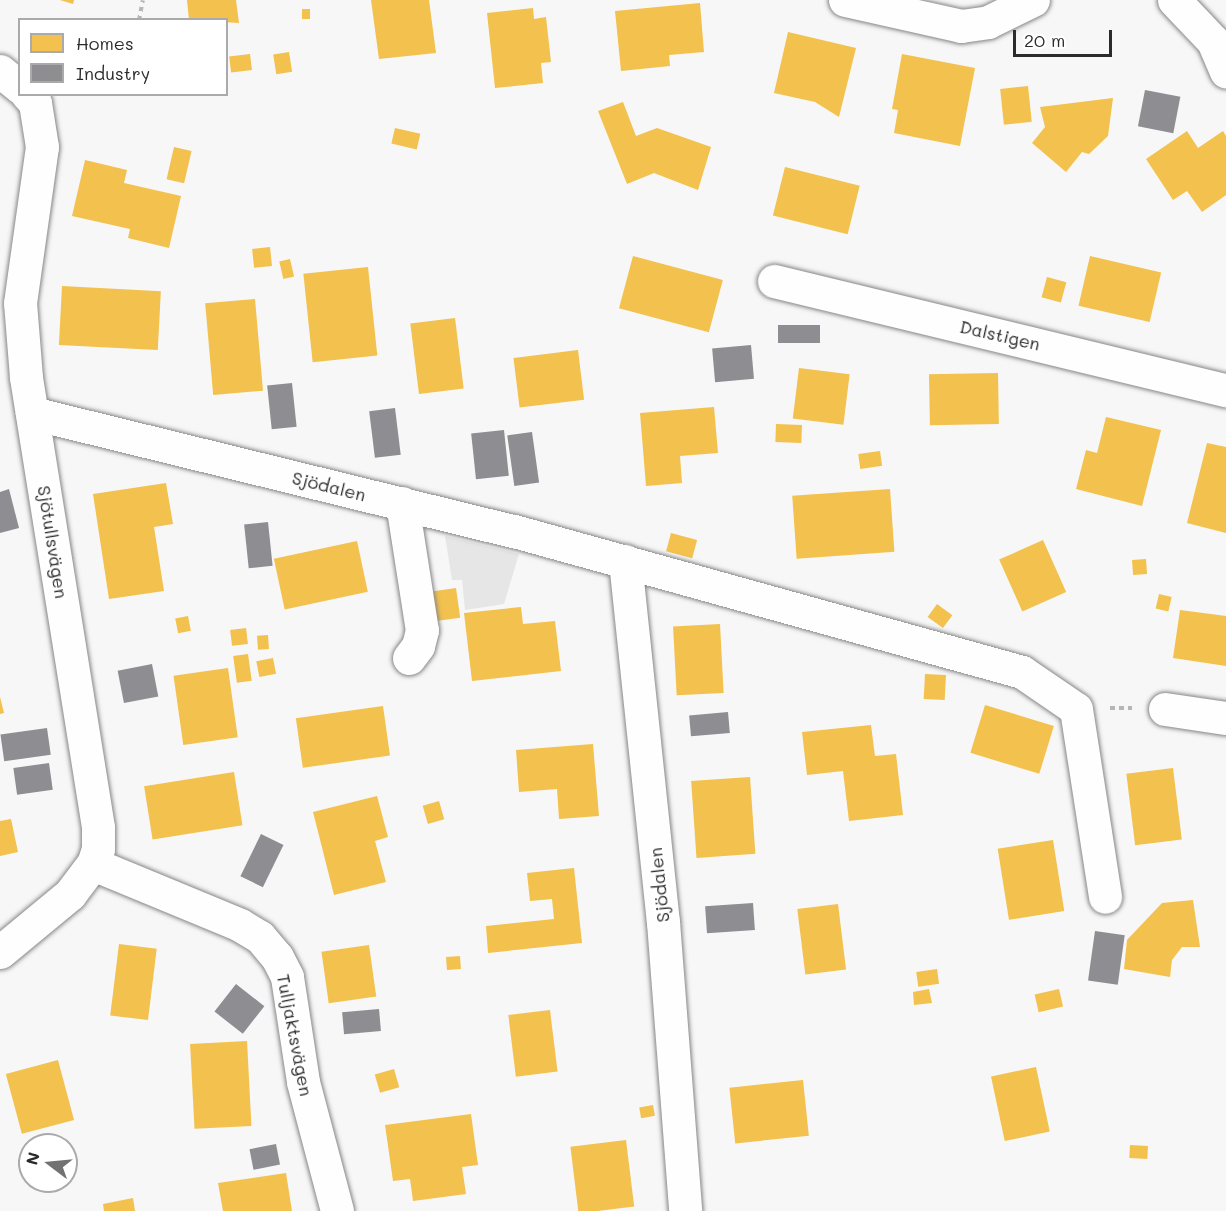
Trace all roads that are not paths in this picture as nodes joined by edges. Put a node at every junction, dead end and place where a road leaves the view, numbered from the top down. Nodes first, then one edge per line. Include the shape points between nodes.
1 (845, 0) edge
2 (1034, 0) edge
3 (1174, 0) edge
4 (1226, 70) edge
5 (0, 72) edge
6 (18, 86) edge
7 (29, 96) edge
8 (774, 281) dead end
9 (1226, 390) edge
10 (32, 413) junction
11 (402, 503) junction
12 (625, 561) junction
13 (409, 658) dead end
14 (1165, 709) road end
15 (1226, 718) edge
16 (93, 864) junction
17 (1105, 897) dead end
18 (0, 952) edge
19 (337, 1211) edge
20 (685, 1211) edge

1 - 2 street via 961,26 988,22
3 - 4 street via 1213,41
5 - 6 street
7 - 10 street, Sjötullsvägen via 34,103 42,147 20,303
8 - 9 street, Dalstigen
10 - 11 street, Sjödalen
10 - 16 street, Sjötullsvägen via 98,827
11 - 12 street, Sjödalen
11 - 13 street via 422,630
12 - 17 street, Sjödalen via 977,657 1040,681 1076,709
12 - 20 street, Sjödalen via 663,922
14 - 15 street
16 - 18 street, Sjötullsvägen via 70,894
16 - 19 street, Tulljaktsvägen via 240,925 260,937 277,957 287,976 303,1082

